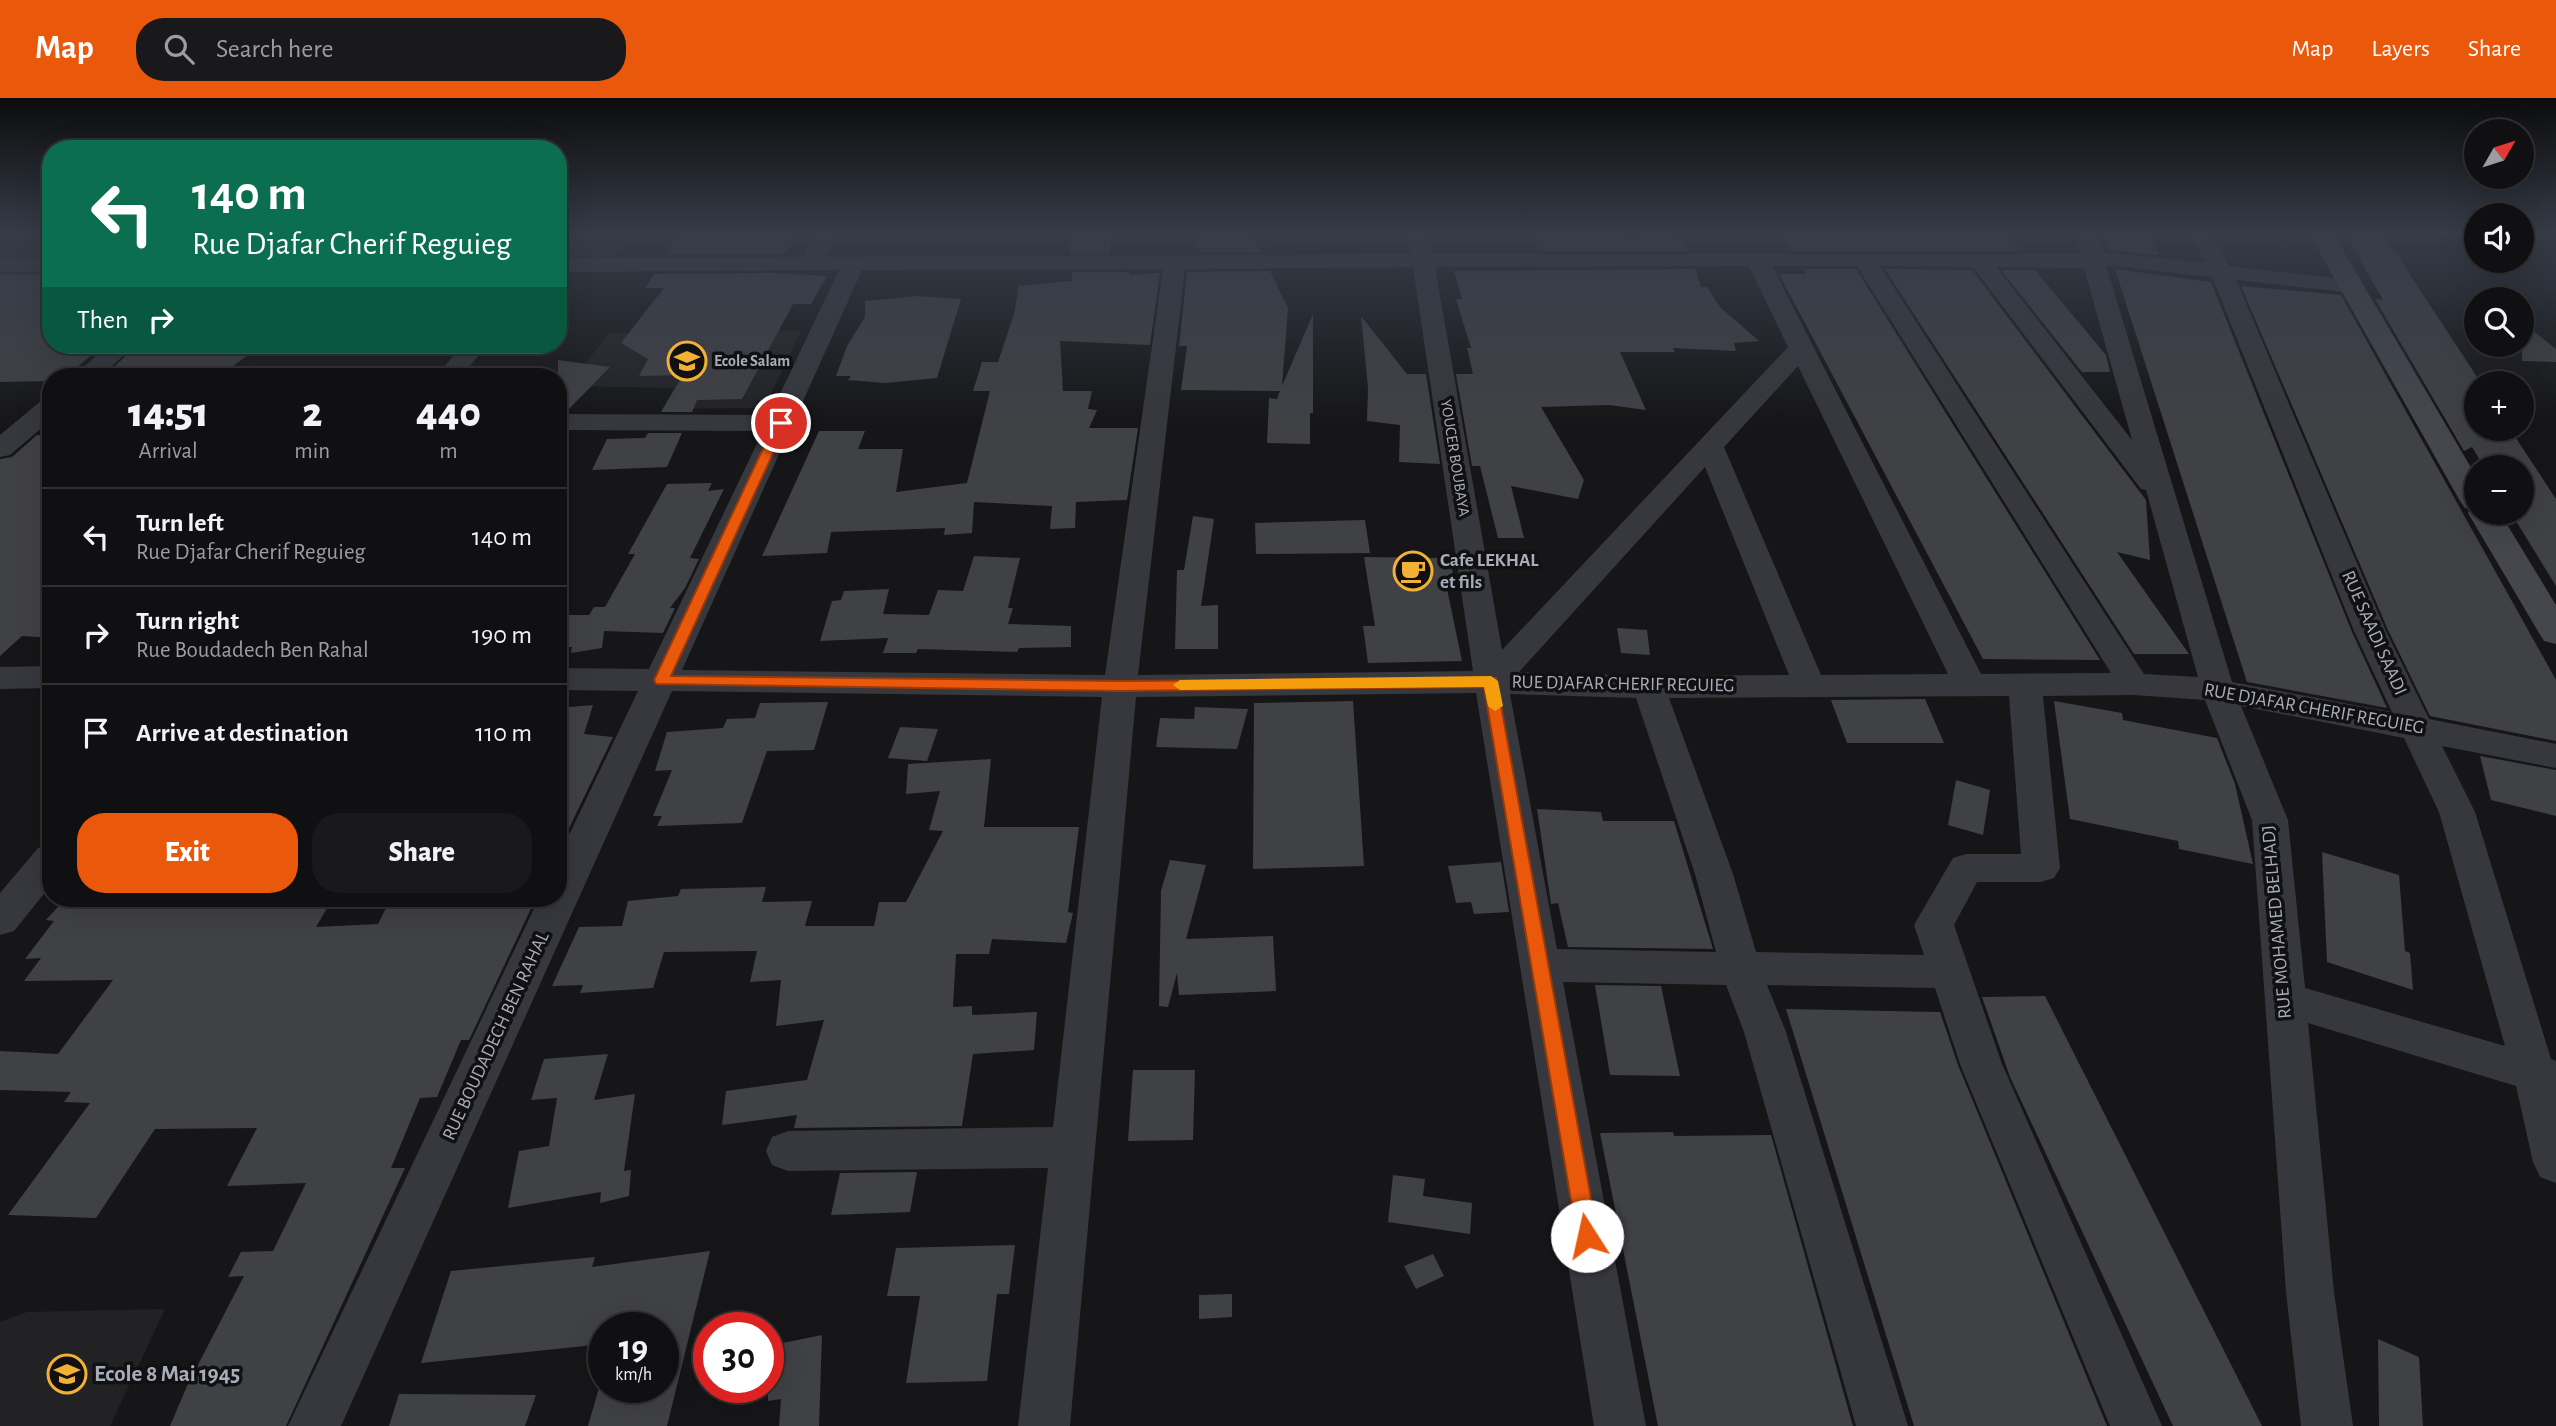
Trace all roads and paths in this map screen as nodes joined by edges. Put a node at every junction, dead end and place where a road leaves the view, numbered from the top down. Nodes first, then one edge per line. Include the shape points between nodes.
1 (838, 297) edge
2 (1171, 297) edge
3 (1429, 297) edge
4 (1782, 297) edge
5 (1888, 297) edge
6 (2008, 297) edge
7 (2104, 297) edge
8 (2232, 297) edge
9 (2358, 297) edge
10 (1801, 348) junction
11 (112, 354) edge
12 (467, 354) edge
13 (96, 368) edge
14 (456, 368) edge
15 (42, 414) edge
16 (567, 422) edge
17 (781, 423) junction
18 (1710, 445) junction
19 (0, 449) edge
20 (2464, 481) edge
21 (2164, 500) junction
22 (2490, 525) edge
23 (2556, 633) edge
24 (42, 677) edge
25 (0, 678) edge
26 (567, 679) edge
27 (662, 680) junction
28 (1491, 681) junction
29 (1969, 683) junction
30 (2025, 683) junction
31 (2134, 684) junction
32 (1809, 685) junction
33 (1121, 686) junction
34 (1649, 687) junction
35 (2218, 690) junction
36 (2417, 727) junction
37 (2556, 756) edge
38 (42, 869) edge
39 (567, 884) edge
40 (556, 907) edge
41 (0, 920) edge
42 (1541, 965) junction
43 (1741, 970) junction
44 (1947, 972) junction
45 (2283, 999) junction
46 (2545, 1076) edge
47 (1073, 1147) junction
48 (788, 1151) dead end
49 (2556, 1161) edge
50 (314, 1426) edge
51 (1044, 1426) edge
52 (1620, 1426) edge
53 (1882, 1426) edge
54 (2136, 1426) edge
55 (2327, 1426) edge

1 - 17 street, RUE BOUDADECH BEN RAHAL
2 - 33 street
3 - 28 street, YOUCER BOUBAYA
4 - 10 street
5 - 31 street
6 - 21 street
7 - 21 street, RUE MOHAMED BELHADJ
8 - 36 street, RUE SAADI SAADI via 2370,631
9 - 20 street
10 - 18 street
10 - 29 street
11 - 13 street
12 - 14 street
15 - 19 street
16 - 17 street
17 - 27 street, RUE BOUDADECH BEN RAHAL
18 - 28 street
18 - 32 street
21 - 35 street, RUE MOHAMED BELHADJ
22 - 23 street
24 - 25 street
26 - 27 street, RUE DJAFAR CHERIF REGUIEG
27 - 33 street, RUE DJAFAR CHERIF REGUIEG
27 - 39 street, RUE BOUDADECH BEN RAHAL
28 - 33 street, RUE DJAFAR CHERIF REGUIEG
28 - 34 street, RUE DJAFAR CHERIF REGUIEG
28 - 42 street, YOUCER BOUBAYA
29 - 30 street, RUE DJAFAR CHERIF REGUIEG
29 - 32 street, RUE DJAFAR CHERIF REGUIEG
30 - 31 street, RUE DJAFAR CHERIF REGUIEG
30 - 44 street via 2041,869 1966,868 1934,925
31 - 35 street, RUE DJAFAR CHERIF REGUIEG
32 - 34 street, RUE DJAFAR CHERIF REGUIEG
33 - 47 street
34 - 43 street via 1714,874
35 - 36 street, RUE DJAFAR CHERIF REGUIEG
35 - 45 street, RUE MOHAMED BELHADJ via 2270,820
36 - 37 street, RUE DJAFAR CHERIF REGUIEG
36 - 46 street, RUE SAADI SAADI via 2458,812
38 - 41 street
40 - 50 street, RUE BOUDADECH BEN RAHAL
42 - 43 street
42 - 52 street, YOUCER BOUBAYA
43 - 44 street
43 - 53 street via 1765,1032
44 - 54 street via 1981,1064
45 - 46 street
45 - 55 street, RUE MOHAMED BELHADJ
46 - 49 street, RUE SAADI SAADI
47 - 48 street
47 - 51 street

